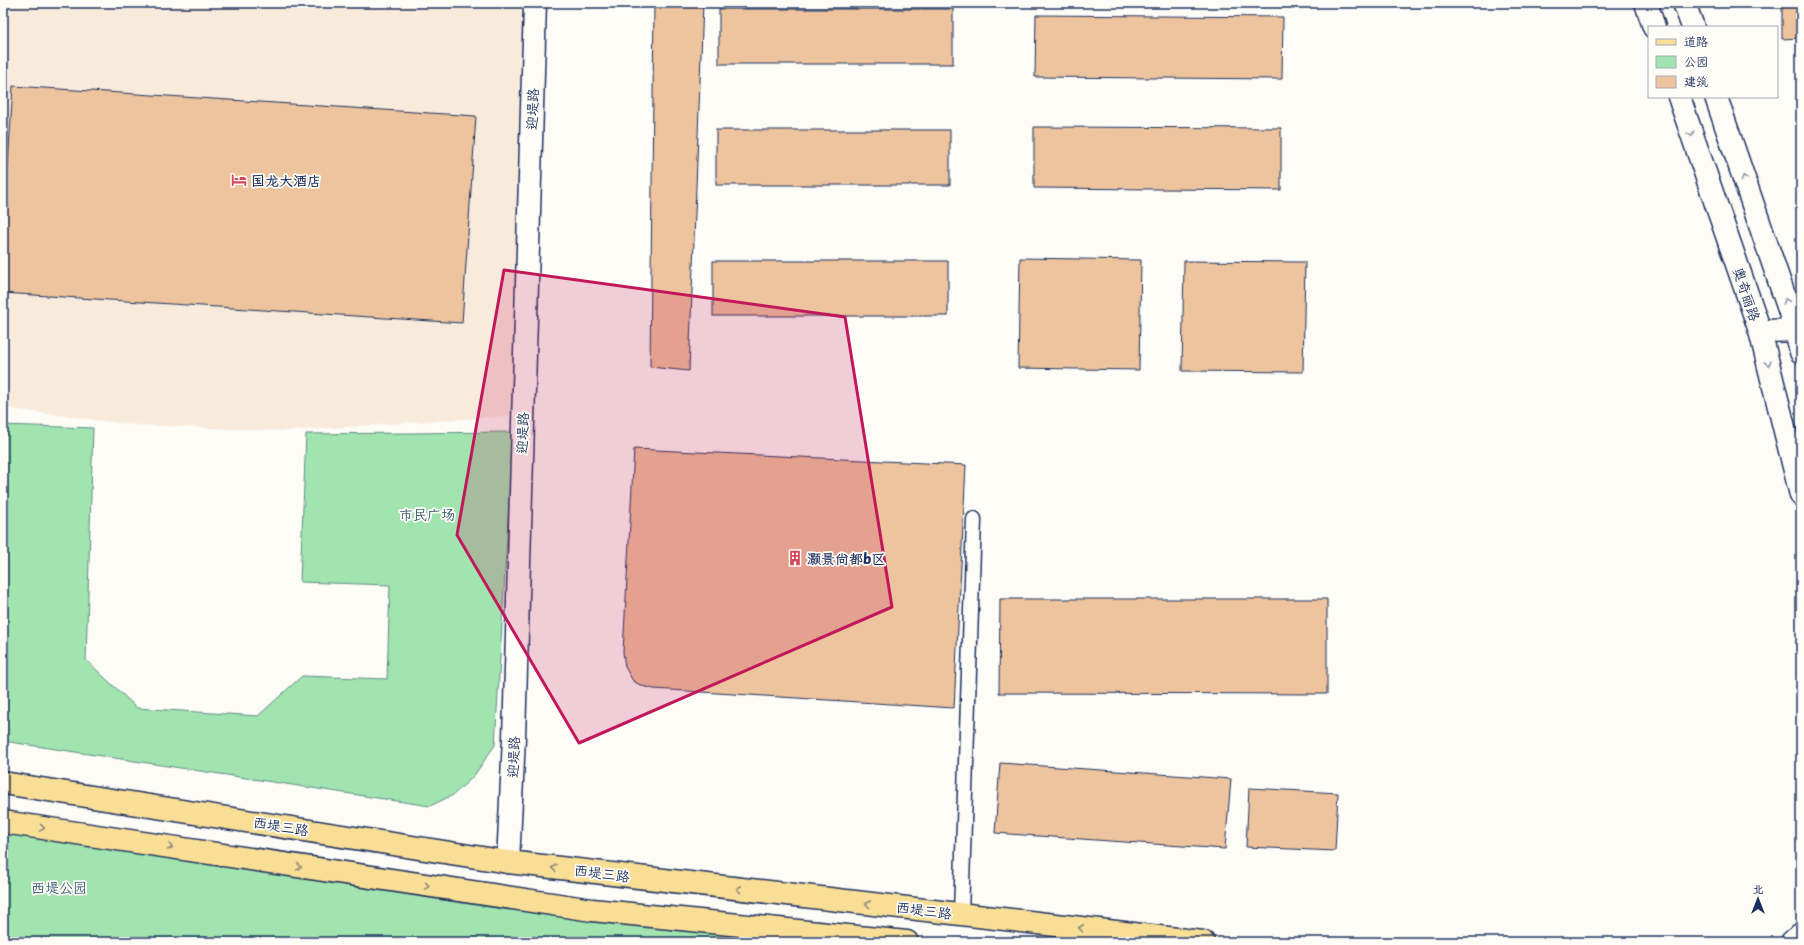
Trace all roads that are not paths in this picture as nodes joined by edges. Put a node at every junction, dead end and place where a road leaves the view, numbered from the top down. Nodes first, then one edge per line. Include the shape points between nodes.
1 (535, 3) edge
2 (1646, 3) edge
3 (1684, 3) edge
4 (1654, 26) edge
5 (1693, 26) edge
6 (1678, 98) edge
7 (1716, 98) edge
8 (1798, 330) edge
9 (1760, 331) junction
10 (1801, 352) edge
11 (1801, 495) edge
12 (974, 519) dead end
13 (3, 782) edge
14 (3, 822) edge
15 (508, 862) junction
16 (961, 914) junction
17 (1801, 934) edge
18 (907, 942) edge
19 (1203, 942) edge
20 (1792, 942) edge

1 - 15 street, 迎堤路
2 - 4 street
3 - 5 street
6 -> 9 street, 奥奇丽路
8 -> 7 street
8 - 9 street
8 - 10 street
9 -> 11 street, 奥奇丽路
12 - 16 lane
13 - 15 main road, 西堤三路
14 -> 18 main road via 592,910
16 -> 15 main road, 西堤三路
19 -> 16 main road, 西堤三路
17 - 20 street

